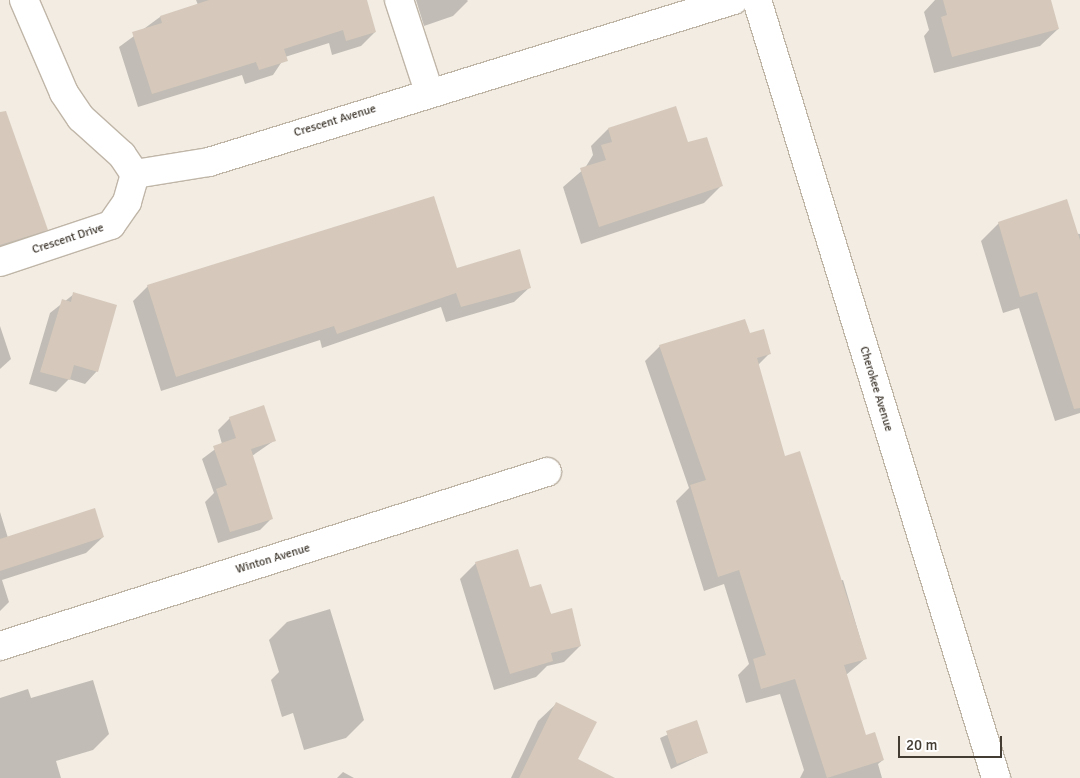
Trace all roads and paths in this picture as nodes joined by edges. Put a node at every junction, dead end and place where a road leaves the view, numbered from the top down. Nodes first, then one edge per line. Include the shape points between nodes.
1 (24, 0) edge
2 (399, 0) edge
3 (734, 0) edge
4 (757, 0) edge
5 (428, 92) junction
6 (135, 174) junction
7 (0, 262) edge
8 (547, 472) dead end
9 (0, 646) edge
10 (996, 778) edge

1 - 6 street via 64,93 80,118 122,155
2 - 5 street
3 - 5 street, Crescent Avenue
4 - 10 street, Cherokee Avenue
5 - 6 street, Crescent Avenue via 209,162
6 - 7 street, Crescent Drive via 127,202 111,225
8 - 9 street, Winton Avenue

